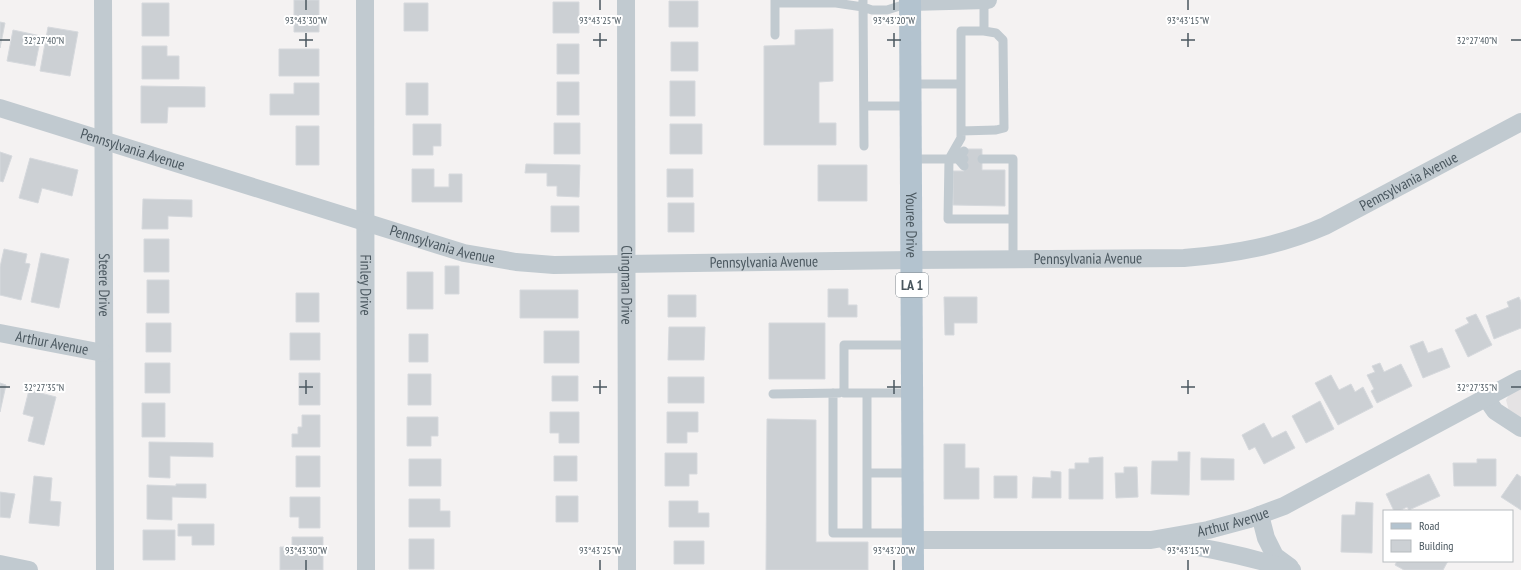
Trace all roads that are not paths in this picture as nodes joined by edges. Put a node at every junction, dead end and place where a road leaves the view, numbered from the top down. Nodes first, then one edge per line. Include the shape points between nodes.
1 (104, 0) edge
2 (365, 0) edge
3 (626, 0) edge
4 (958, 0) edge
5 (984, 0) edge
6 (988, 0) edge
7 (775, 1) edge
8 (910, 1) edge
9 (863, 3) edge
10 (984, 31) junction
11 (775, 35) dead end
12 (911, 84) junction
13 (961, 84) junction
14 (864, 106) junction
15 (911, 106) junction
16 (0, 108) edge
17 (1521, 122) edge
18 (961, 131) junction
19 (104, 140) junction
20 (864, 146) dead end
21 (911, 159) junction
22 (960, 159) junction
23 (984, 159) dead end
24 (1013, 219) junction
25 (366, 222) junction
26 (1013, 259) junction
27 (912, 260) junction
28 (627, 264) junction
29 (0, 333) edge
30 (912, 345) junction
31 (104, 353) junction
32 (1521, 379) edge
33 (833, 393) junction
34 (844, 393) junction
35 (868, 393) junction
36 (912, 393) junction
37 (773, 394) dead end
38 (1486, 398) junction
39 (1521, 428) edge
40 (867, 473) junction
41 (912, 474) junction
42 (1260, 515) junction
43 (867, 533) junction
44 (912, 537) junction
45 (1151, 540) junction
46 (0, 564) edge
47 (30, 570) edge
48 (105, 570) edge
49 (366, 570) edge
50 (627, 570) edge
51 (913, 570) edge
52 (1293, 570) edge

1 - 19 street, Steere Drive
2 - 25 street, Finley Drive
3 - 28 street, Clingman Drive
4 - 5 street
4 - 8 street
5 - 6 street
5 - 10 lane
7 - 9 lane
7 - 11 lane
8 - 9 lane via 887,10 872,10
8 - 12 main road, Youree Drive / LA 1
9 - 14 lane
10 - 13 lane via 961,31
10 - 18 lane via 996,33 1003,40 1004,128
12 - 13 lane
12 - 15 main road, Youree Drive / LA 1
13 - 18 lane
14 - 15 lane
14 - 20 lane
15 - 21 main road, Youree Drive / LA 1
16 - 19 street, Pennsylvania Avenue
17 - 26 street, Pennsylvania Avenue via 1325,226 1289,241 1252,250 1184,258
18 - 22 lane
19 - 25 street, Pennsylvania Avenue
19 - 31 street, Steere Drive
21 - 22 lane
21 - 27 main road, Youree Drive / LA 1
22 - 24 lane via 948,219
23 - 24 lane via 1013,159
24 - 26 lane
25 - 28 street, Pennsylvania Avenue via 464,253 516,262 554,265
25 - 49 street, Finley Drive
26 - 27 street, Pennsylvania Avenue
27 - 28 street, Pennsylvania Avenue
27 - 30 main road, Youree Drive / LA 1
28 - 50 street, Clingman Drive
29 - 31 street, Arthur Avenue
30 - 34 lane via 844,345
30 - 36 main road, Youree Drive / LA 1
31 - 48 street, Steere Drive
32 - 38 street, Arthur Avenue
33 - 34 lane
33 - 37 lane
33 - 43 lane via 833,533
34 - 35 lane
35 - 36 lane
35 - 40 lane
36 - 41 main road, Youree Drive / LA 1
38 - 39 street via 1495,411
38 - 42 street, Arthur Avenue via 1303,497
40 - 41 lane
40 - 43 lane
41 - 44 main road, Youree Drive / LA 1
42 - 45 street, Arthur Avenue via 1208,530
42 - 52 street via 1266,538 1275,556
43 - 44 lane
44 - 45 street, Arthur Avenue
44 - 51 main road, Youree Drive / LA 1
45 - 52 street via 1217,550
46 - 47 street

